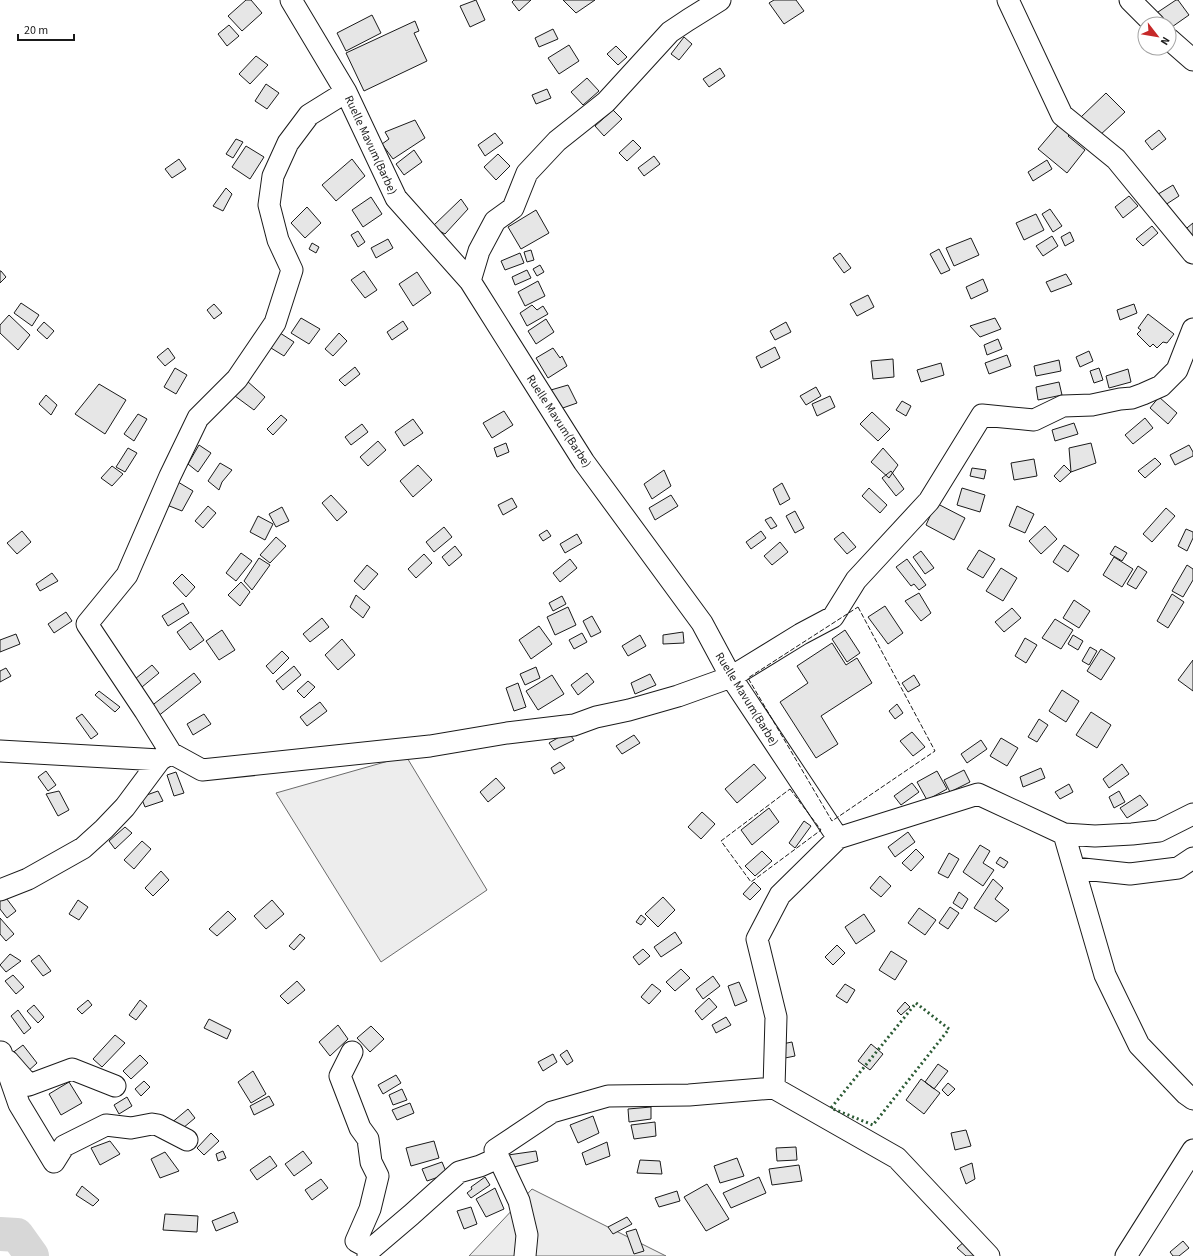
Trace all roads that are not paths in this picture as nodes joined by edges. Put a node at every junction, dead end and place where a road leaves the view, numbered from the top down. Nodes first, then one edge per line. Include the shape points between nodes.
1 (291, 0) edge
2 (720, 0) edge
3 (1008, 0) edge
4 (1130, 0) edge
5 (1146, 16) edge
6 (1177, 46) edge
7 (1193, 60) edge
8 (346, 92) junction
9 (1193, 253) edge
10 (470, 281) junction
11 (1193, 329) edge
12 (730, 677) junction
13 (0, 751) edge
14 (165, 756) junction
15 (1193, 814) edge
16 (1064, 834) junction
17 (838, 838) junction
18 (1193, 858) edge
19 (1074, 868) junction
20 (0, 890) edge
21 (0, 1052) edge
22 (352, 1052) dead end
23 (115, 1086) dead end
24 (774, 1088) junction
25 (1193, 1100) edge
26 (187, 1140) dead end
27 (1193, 1150) edge
28 (498, 1158) junction
29 (369, 1252) edge
30 (525, 1256) edge
31 (988, 1256) edge
32 (1126, 1256) edge

1 - 8 street, Ruelle Mavum(Barbe)
2 - 10 street via 670,32 606,102 556,141 527,173 514,208 495,221 479,251
3 - 9 street via 1062,115 1116,159
4 - 5 street
6 - 7 street
8 - 10 street, Ruelle Mavum(Barbe) via 396,198
8 - 14 street via 309,115 288,143 273,176 269,205 278,240 292,270 276,323 237,379 198,418 127,575 87,624
10 - 12 street, Ruelle Mavum(Barbe) via 584,462 702,623
11 - 12 street via 1177,370 1161,386 1143,394 1092,405 1063,406 1034,420 982,415 929,501 856,580 833,617
12 - 14 street via 678,696 574,725 430,746 202,770
12 - 17 street, Ruelle Mavum(Barbe)
13 - 14 street
14 - 20 street via 125,807 83,848 28,879
15 - 16 street via 1160,831 1095,836
16 - 17 street via 978,794
16 - 19 street
17 - 24 street via 780,895 757,939 776,1017
18 - 19 street via 1178,868 1130,874
19 - 25 street via 1105,975 1139,1045
21 - 23 street via 29,1085 72,1069
21 - 26 street via 18,1104 54,1162 64,1146 106,1125 131,1128 158,1125
22 - 29 street via 340,1076 360,1128 368,1139 371,1162 378,1176 370,1209 356,1241
24 - 28 street via 689,1096 608,1096 552,1112 495,1150
24 - 31 street via 897,1158
27 - 32 street
28 - 29 street via 459,1172
28 - 30 street via 519,1201 527,1235

